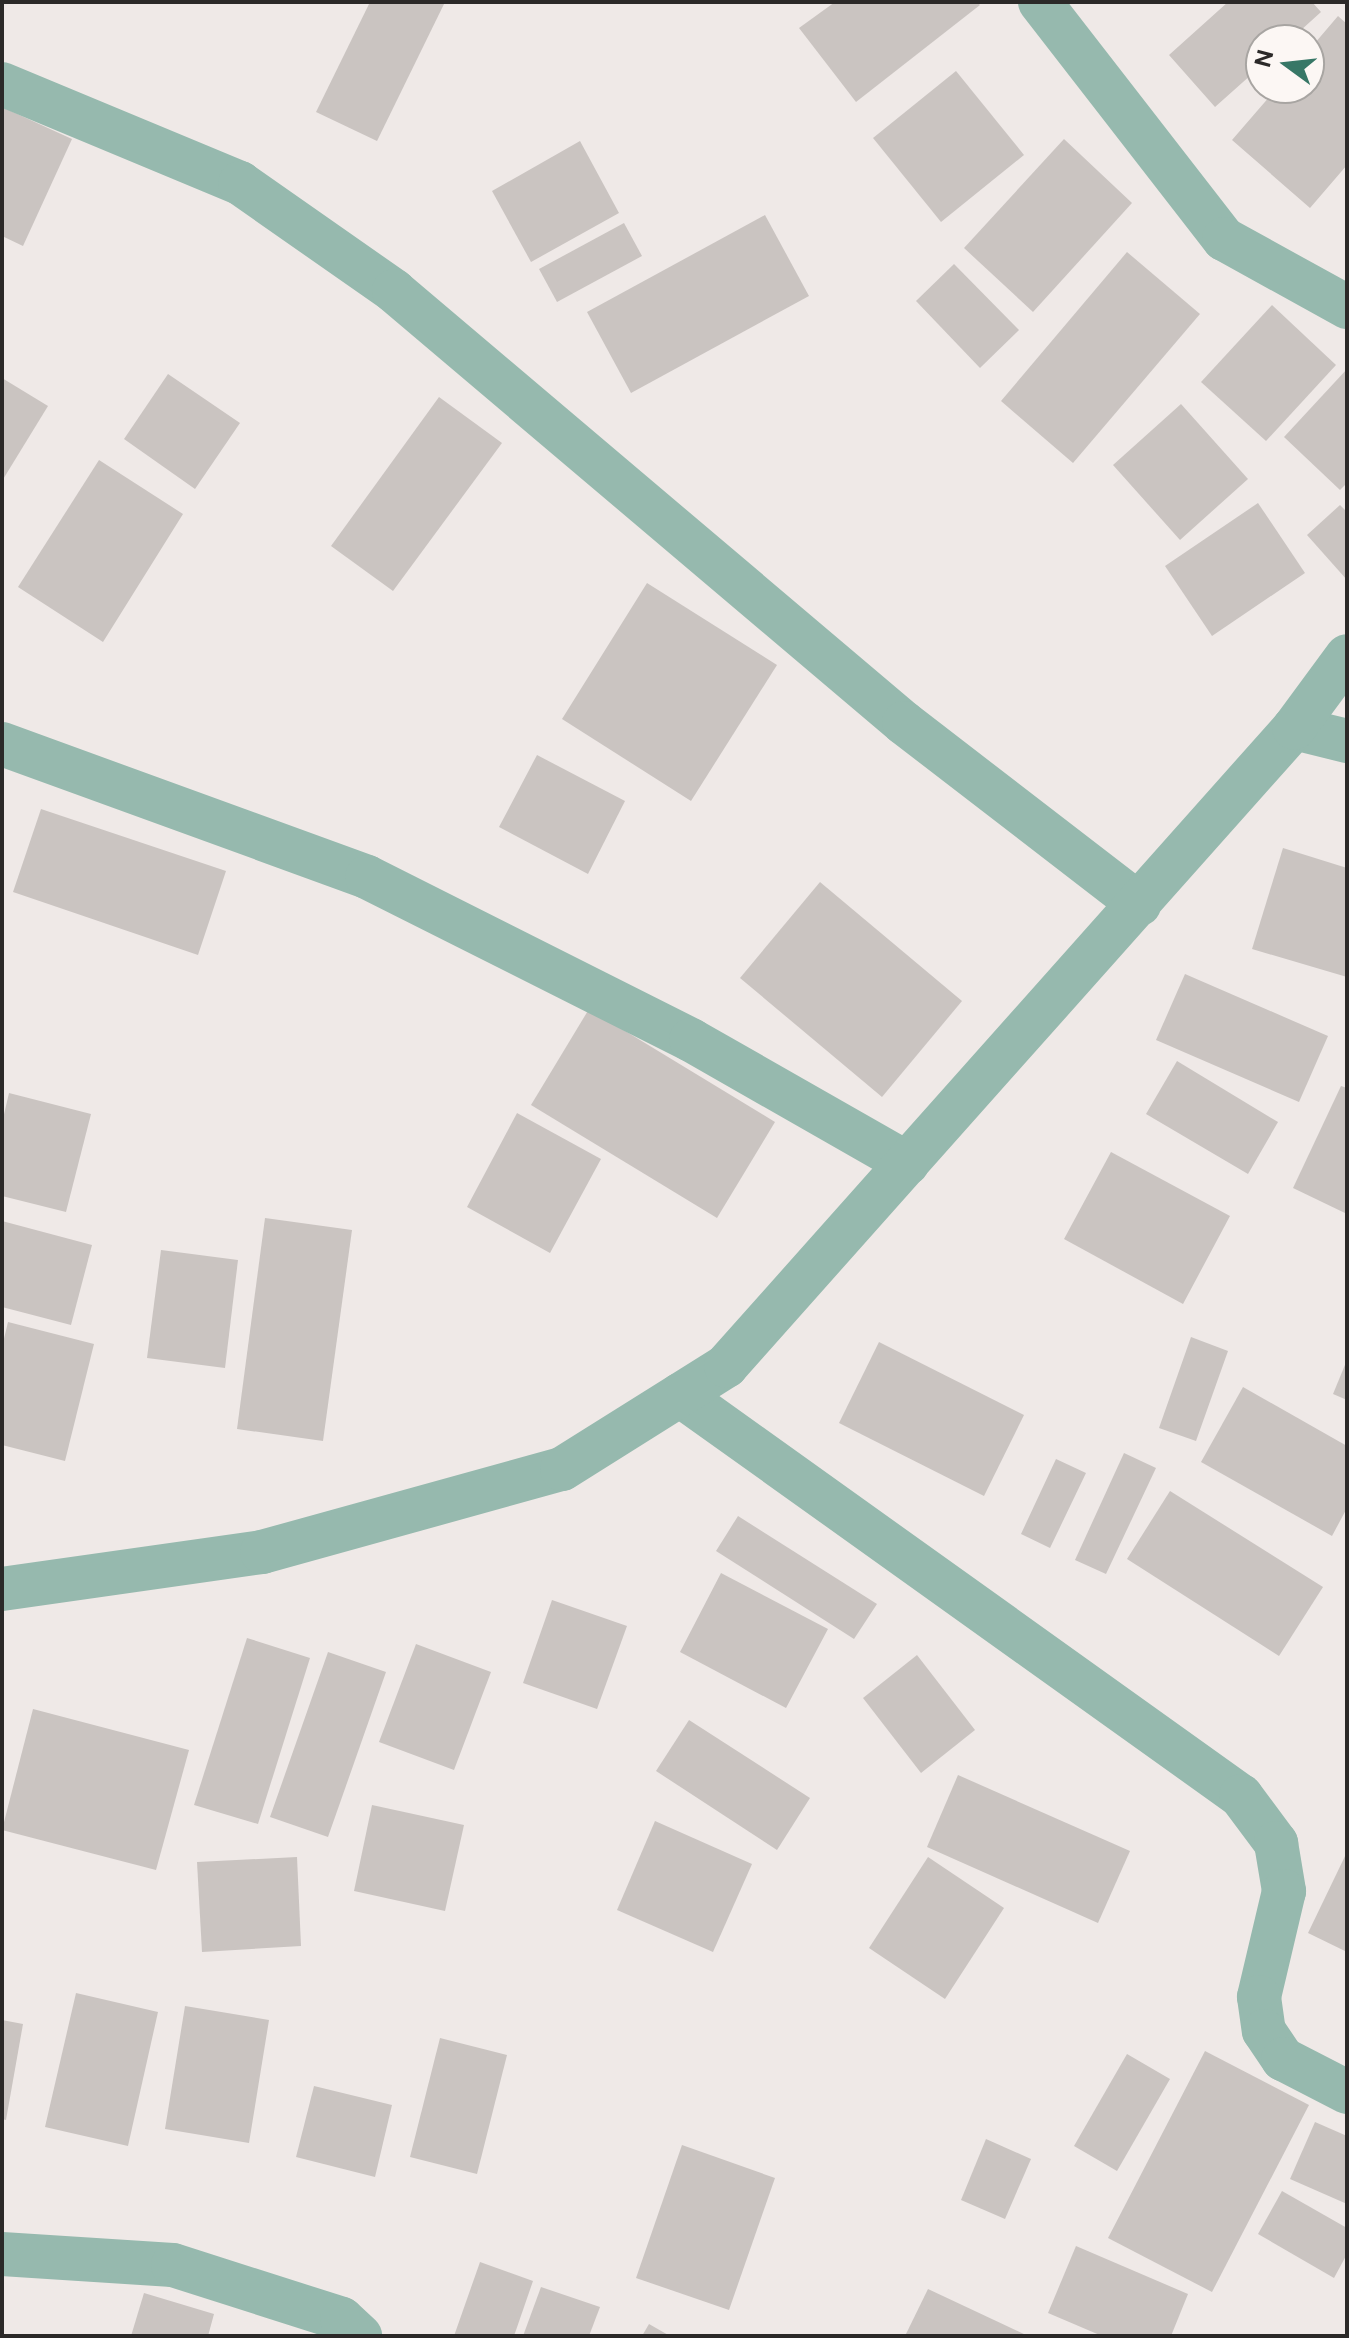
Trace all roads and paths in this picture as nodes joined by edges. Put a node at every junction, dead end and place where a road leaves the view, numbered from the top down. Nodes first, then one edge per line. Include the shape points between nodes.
1 (1040, 2) edge
2 (2, 84) edge
3 (1347, 307) edge
4 (1347, 656) edge
5 (1294, 728) junction
6 (1347, 741) edge
7 (2, 744) edge
8 (1139, 904) junction
9 (907, 1163) junction
10 (680, 1395) junction
11 (2, 1589) edge
12 (1347, 2092) edge
13 (2, 2254) edge
14 (360, 2336) edge

1 - 3 street via 1224,239
2 - 8 street via 240,183 394,291 904,723
4 - 5 street
5 - 6 street
5 - 8 street
7 - 9 street via 367,877 691,1040
8 - 9 street
9 - 10 street via 726,1366
10 - 11 street via 562,1469 262,1552
10 - 12 street via 1241,1796 1276,1843 1284,1891 1259,1997 1264,2031 1283,2059
13 - 14 street via 173,2265 342,2319

